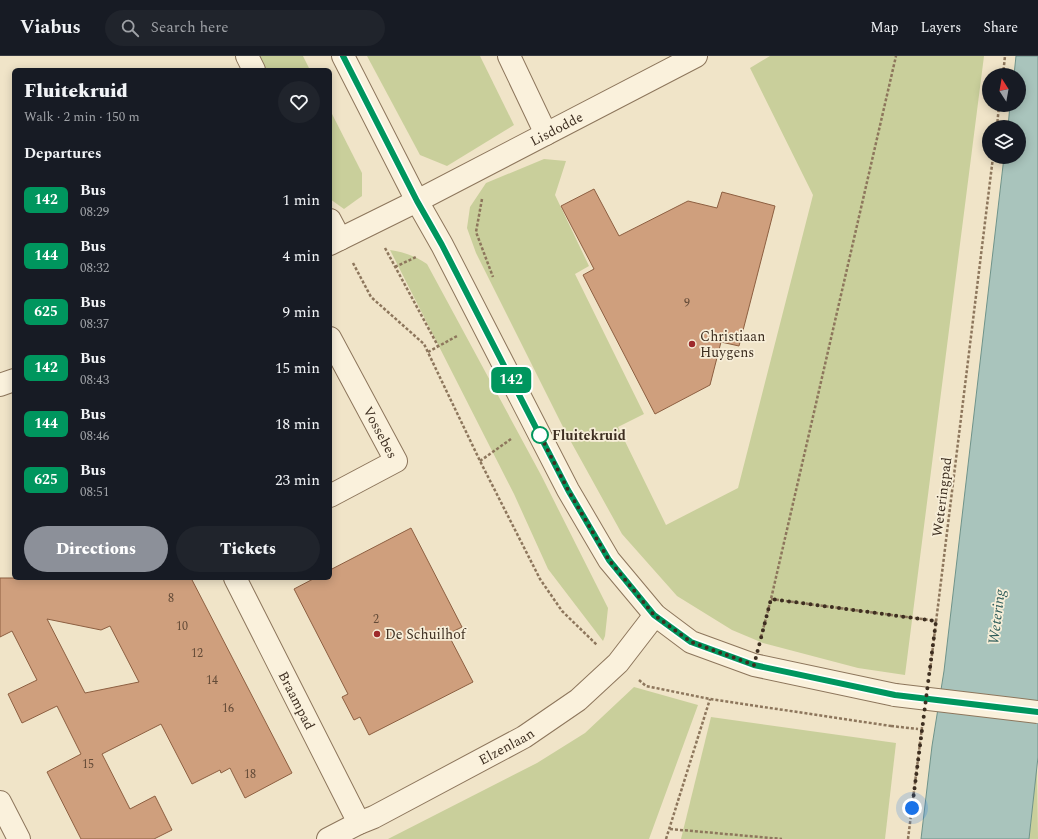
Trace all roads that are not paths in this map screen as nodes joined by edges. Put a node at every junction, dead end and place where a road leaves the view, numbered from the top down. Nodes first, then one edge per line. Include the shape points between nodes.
1 (247, 56) edge
2 (343, 56) edge
3 (509, 56) edge
4 (696, 56) edge
5 (253, 68) edge
6 (546, 134) junction
7 (417, 201) junction
8 (333, 234) edge
9 (332, 342) edge
10 (12, 381) edge
11 (0, 385) edge
12 (332, 495) edge
13 (236, 580) edge
14 (654, 615) junction
15 (1038, 712) edge
16 (0, 802) edge
17 (359, 823) junction
18 (19, 839) edge
19 (328, 839) edge

1 - 5 street
2 - 7 street
3 - 6 street
4 - 6 street, Lisdodde
6 - 7 street, Lisdodde
7 - 8 street via 371,223
7 - 14 street via 568,490 609,560
9 - 12 street, Vossebes via 396,461
10 - 11 street
13 - 17 street, Braampad
14 - 15 street, bridge via 691,642 754,665 895,695
14 - 17 street, Elzenlaan via 618,663 578,700 524,737
16 - 18 street
17 - 19 street, Elzenlaan

